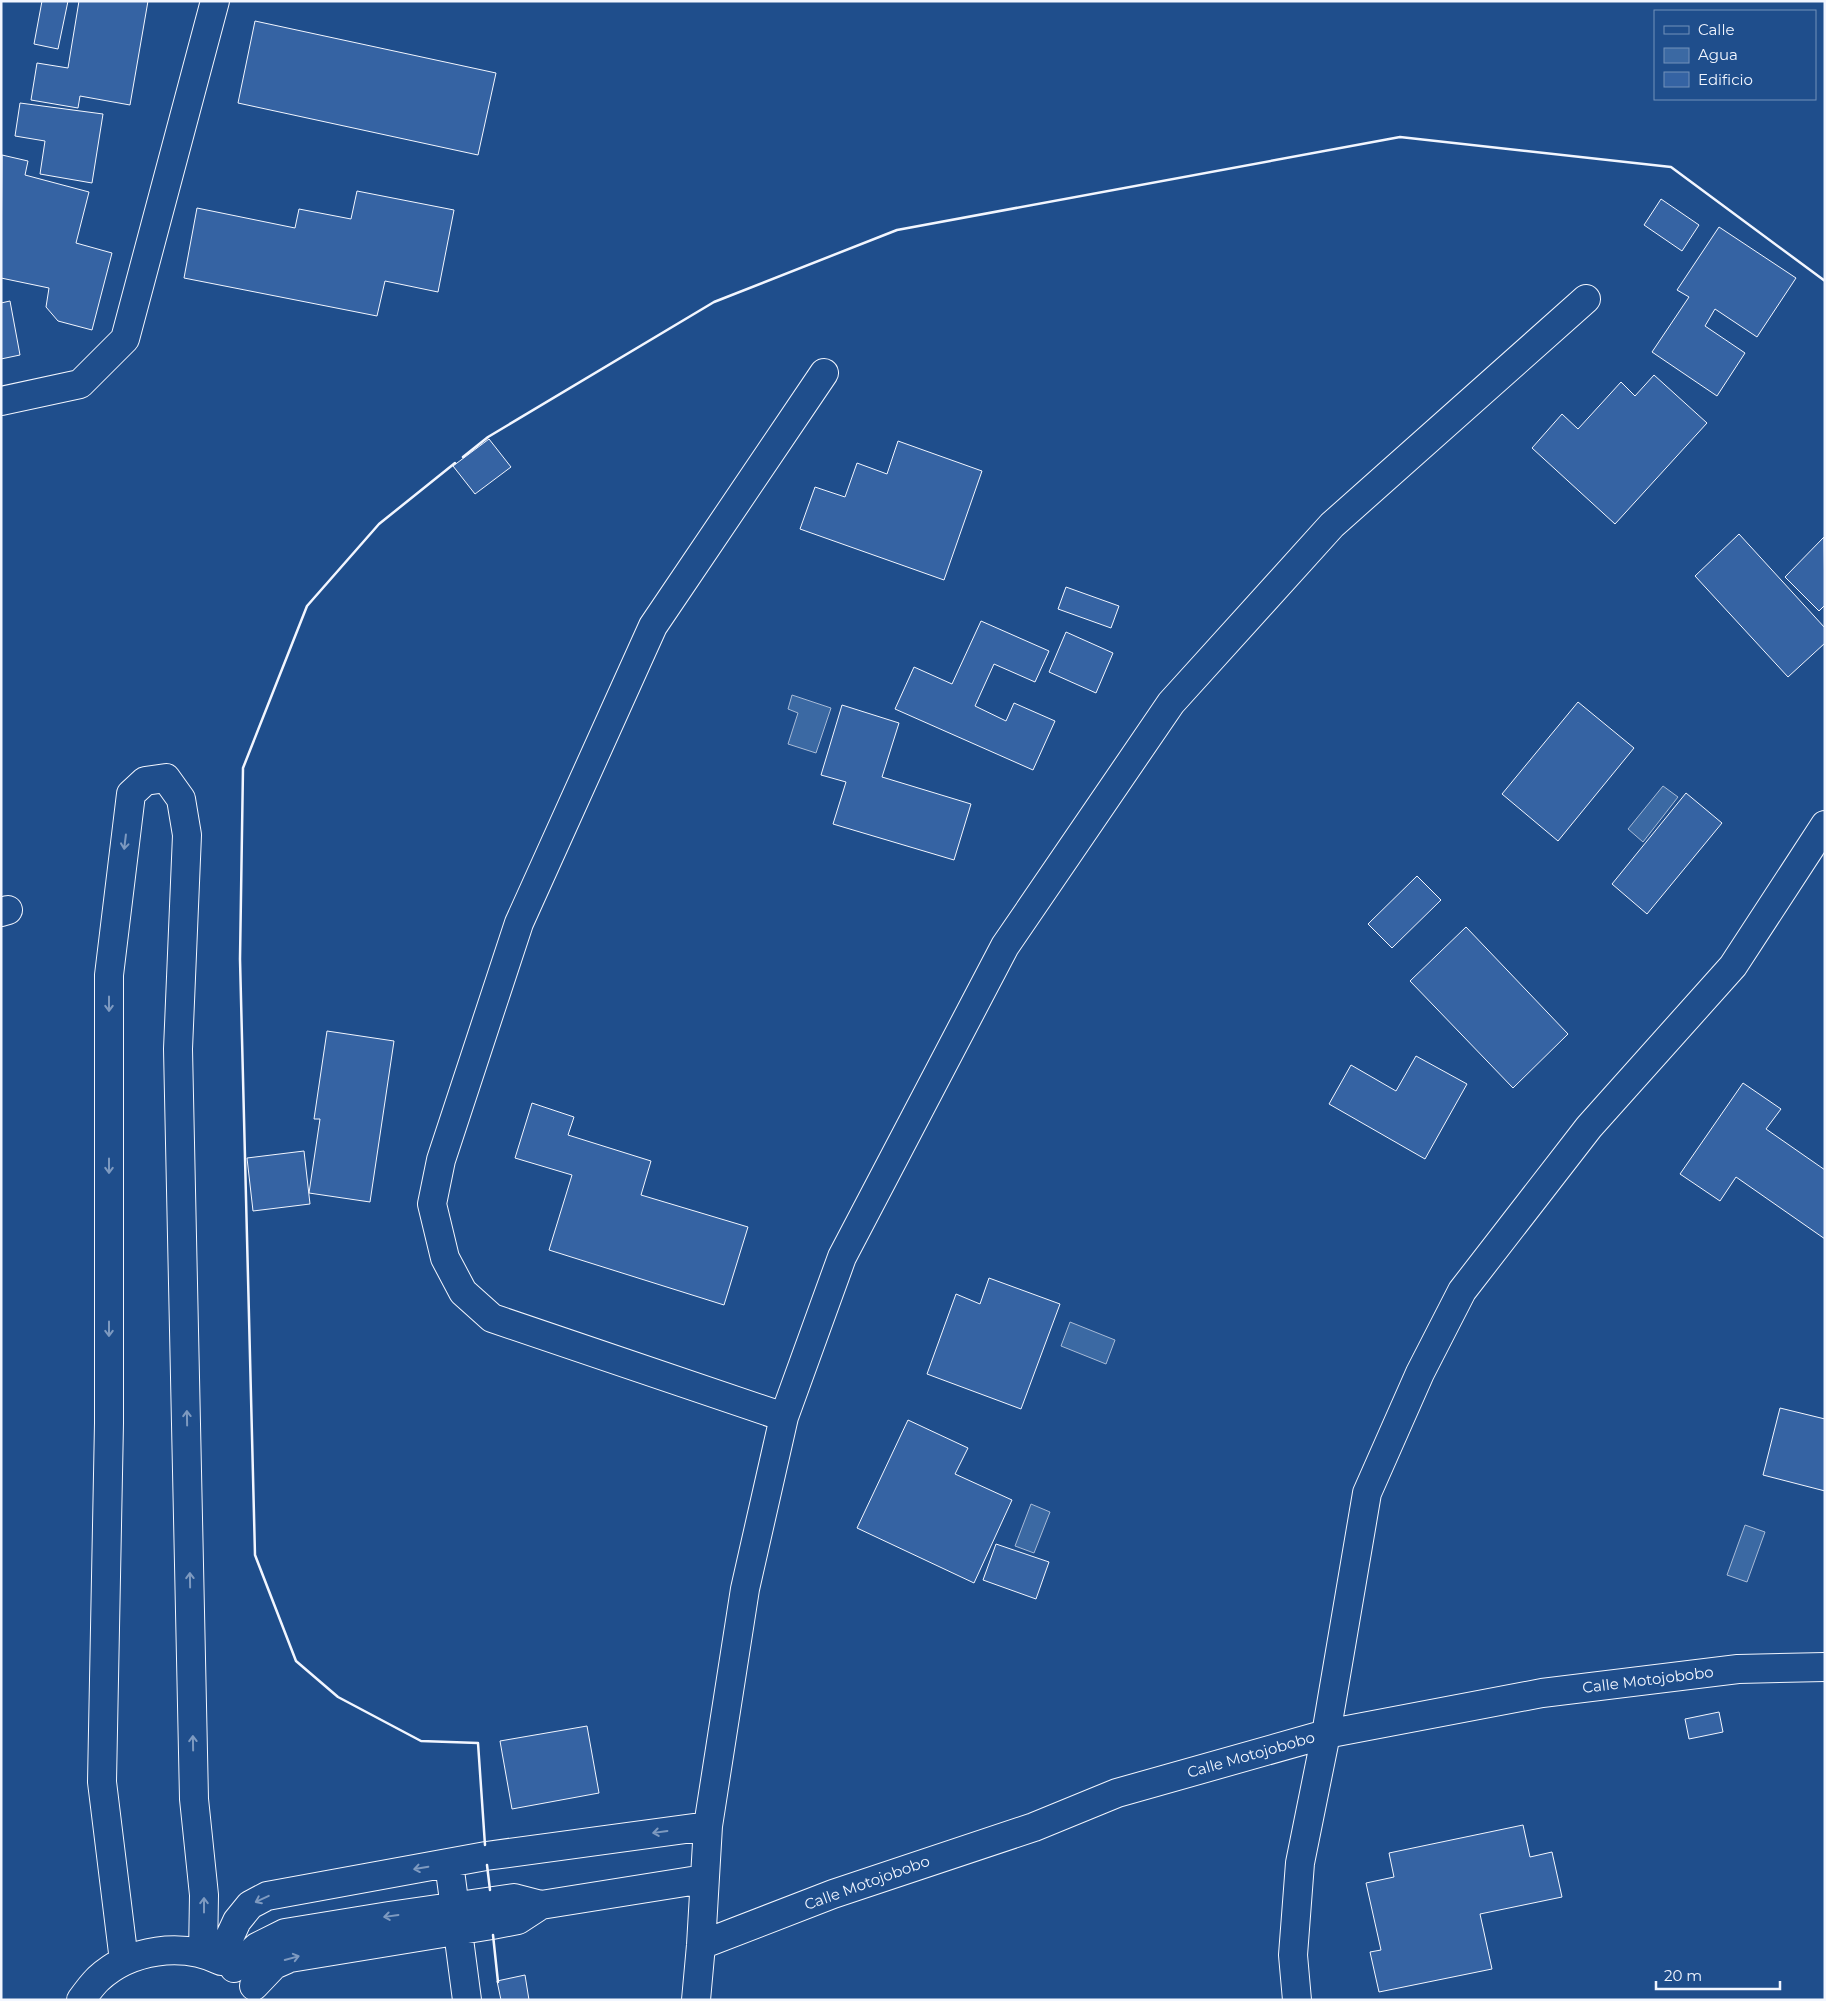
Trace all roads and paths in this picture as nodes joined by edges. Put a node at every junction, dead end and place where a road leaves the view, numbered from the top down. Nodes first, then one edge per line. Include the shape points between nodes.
1 (215, 1) edge
2 (1586, 299) dead end
3 (824, 373) dead end
4 (1, 402) edge
5 (1825, 825) edge
6 (784, 1417) junction
7 (1825, 1667) edge
8 (1326, 1734) junction
9 (708, 1826) junction
10 (449, 1863) junction
11 (704, 1879) junction
12 (457, 1919) junction
13 (701, 1945) junction
14 (124, 1961) junction
15 (235, 1973) edge
16 (81, 2000) edge
17 (467, 2000) edge
18 (696, 2000) edge
19 (1297, 2000) edge

1 - 4 street via 125,339 80,384
2 - 6 street via 1332,525 1171,703 1005,946 842,1257
3 - 6 street via 653,626 520,923 441,1160 432,1204 445,1258 463,1292 492,1318
5 - 8 street via 1733,966 1589,1127 1462,1291 1420,1373 1367,1493
6 - 9 street via 744,1589
7 - 8 street, Calle Motojobobo via 1738,1669 1542,1693
8 - 13 street, Calle Motojobobo via 1117,1793 1034,1827 833,1894
8 - 19 street via 1300,1863 1293,1955
9 -> 10 street
9 - 11 street
10 - 12 street
10 -> 15 street via 267,1896 250,1905 238,1921
11 - 12 street via 541,1904 518,1920
11 - 13 street
12 - 15 street via 388,1941 290,1958 274,1965
12 - 17 street
13 - 18 street
14 - 15 street via 163,1950
15 -> 14 street via 204,1895 194,1799 178,1049 187,835 181,799 166,778 145,781 130,794 109,975 109,1423 102,1782
14 - 16 street via 98,1979

